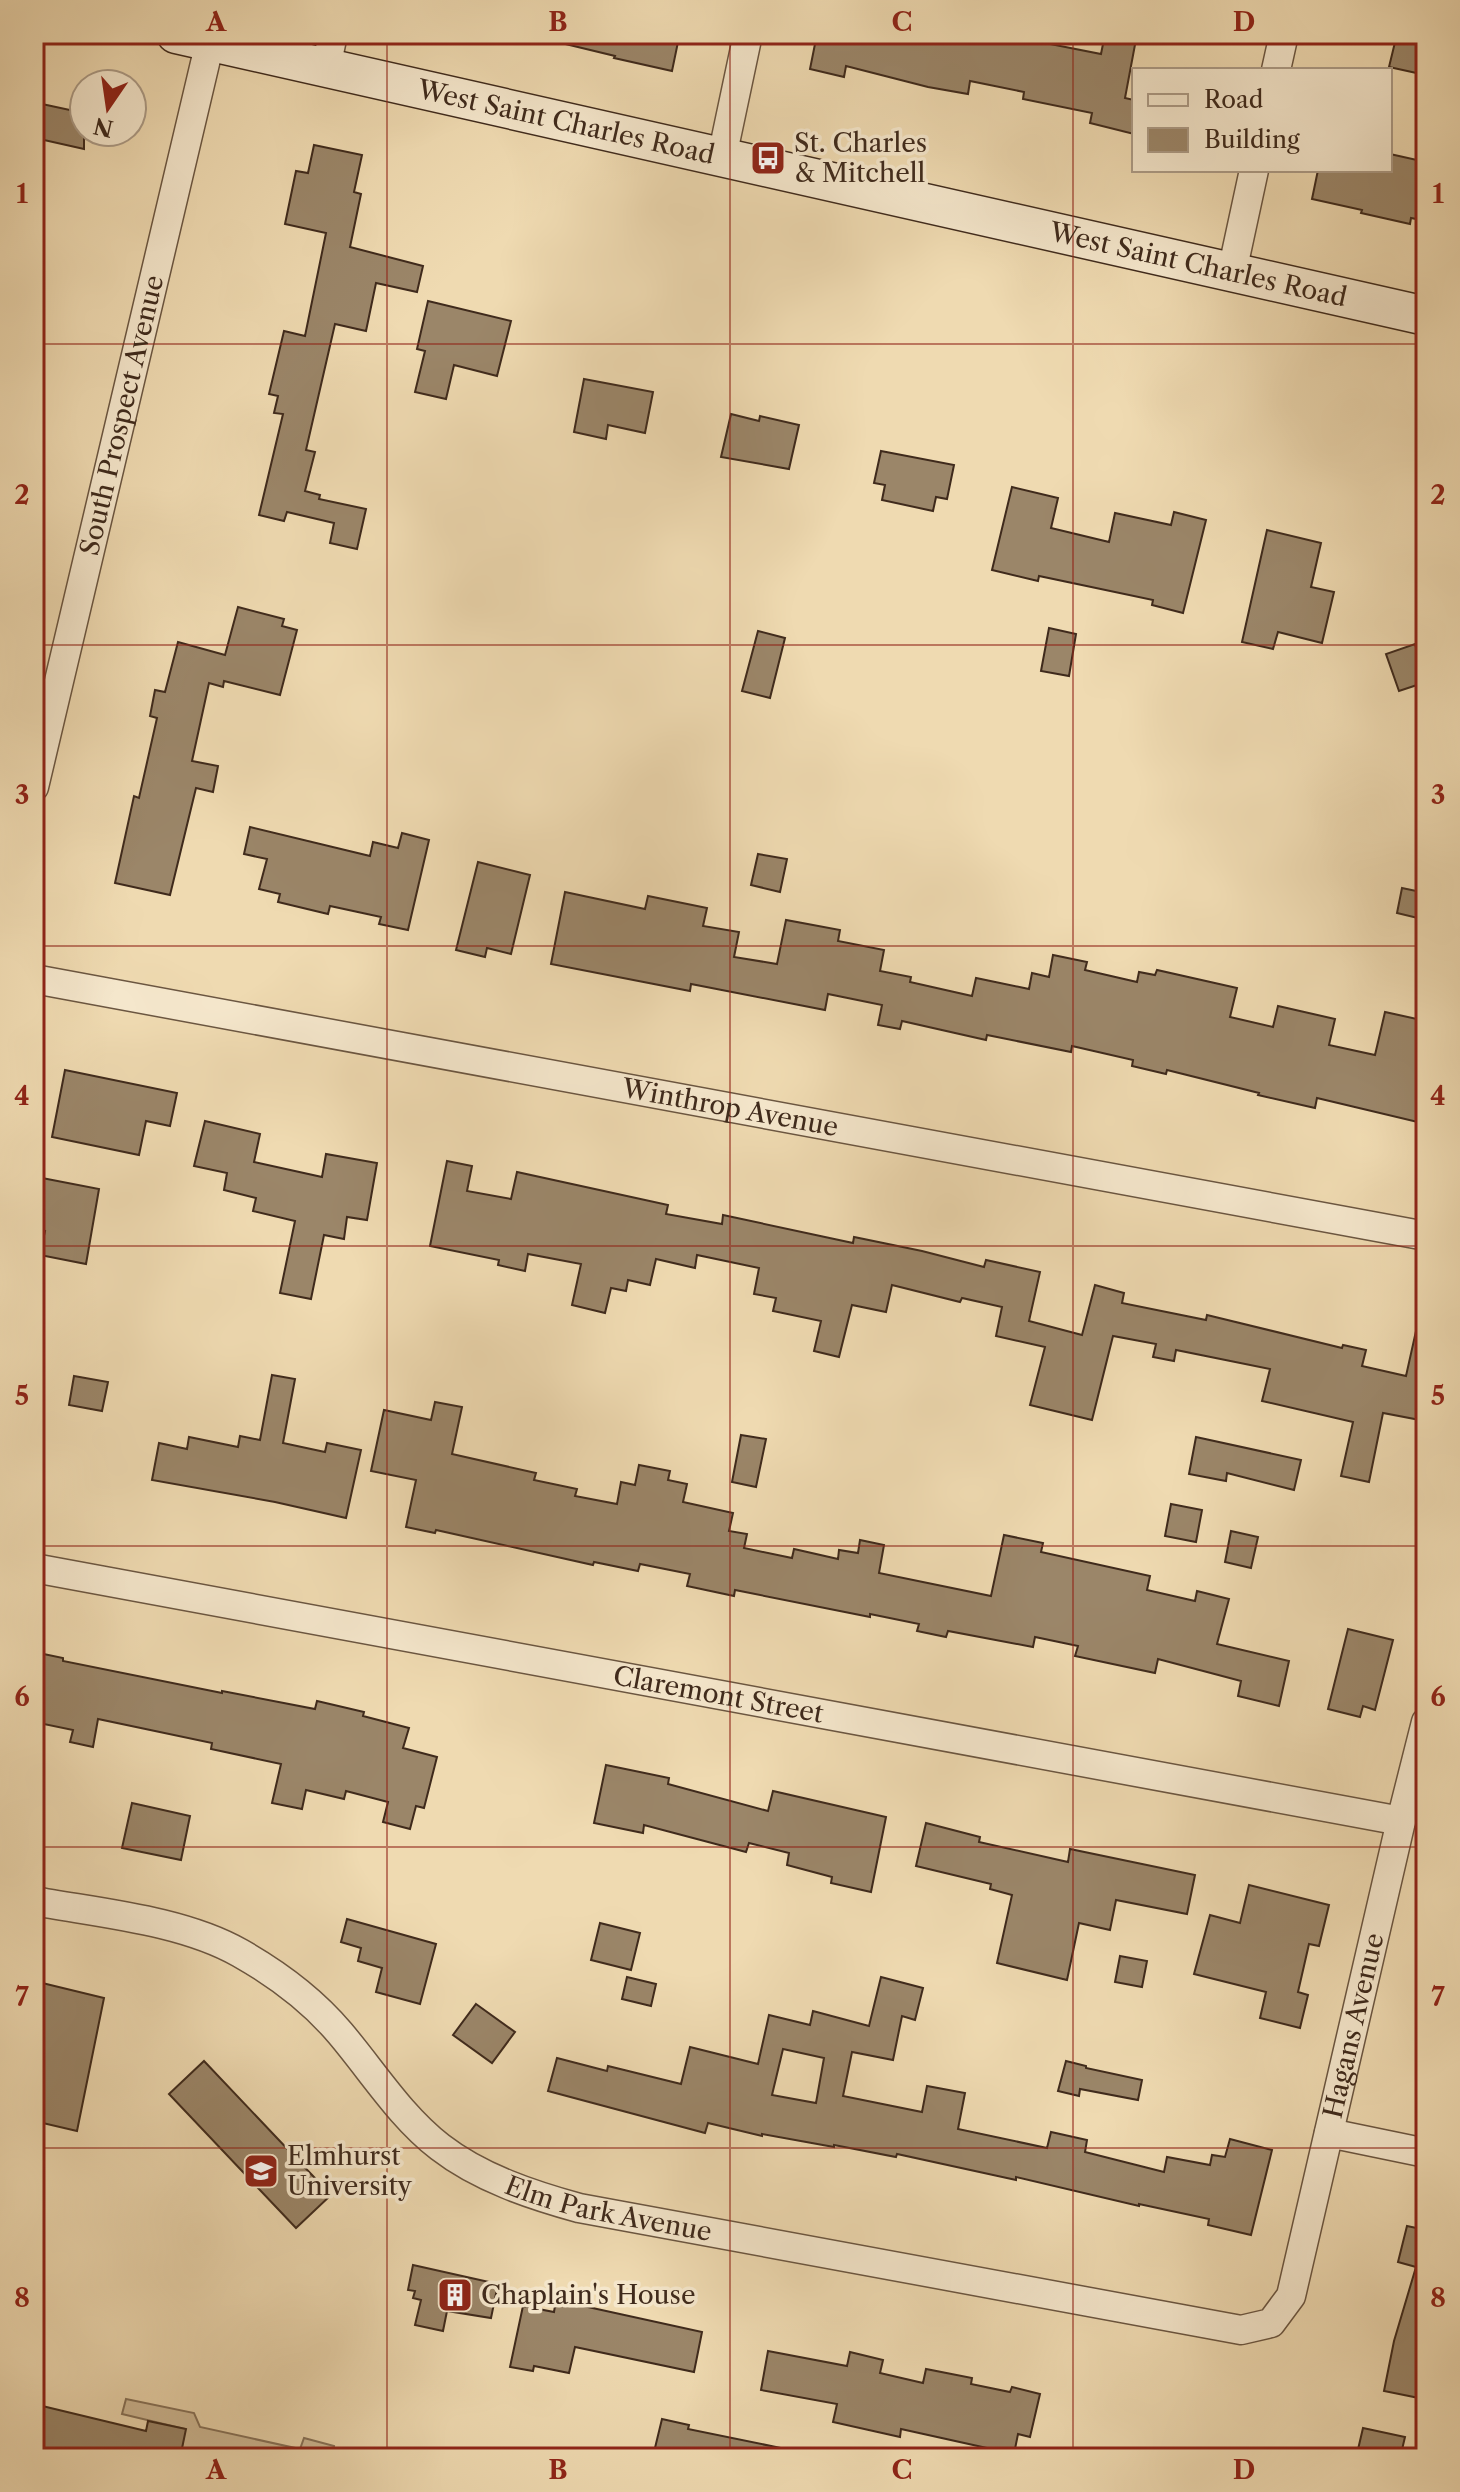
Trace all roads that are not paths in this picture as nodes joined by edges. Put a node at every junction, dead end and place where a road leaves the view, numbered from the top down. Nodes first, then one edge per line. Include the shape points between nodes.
1 (748, 34) edge
2 (1284, 34) edge
3 (193, 38) edge
4 (330, 51) edge
5 (1276, 68) edge
6 (722, 157) junction
7 (1254, 172) edge
8 (1232, 272) junction
9 (1426, 316) edge
10 (34, 787) edge
11 (34, 979) edge
12 (1426, 1236) edge
13 (34, 1568) edge
14 (1426, 1722) edge
15 (1401, 1821) junction
16 (34, 1901) edge
17 (1329, 2133) junction
18 (1426, 2153) edge
19 (1271, 2323) joint

1 - 6 street
2 - 5 street
3 - 4 main road, West Saint Charles Road
3 - 10 street, South Prospect Avenue
4 - 6 main road, West Saint Charles Road
6 - 8 main road, West Saint Charles Road
7 - 8 street
8 - 9 main road, West Saint Charles Road
11 - 12 street, Winthrop Avenue
13 - 15 street, Claremont Street
14 - 15 street, Hagans Avenue
15 - 17 street, Hagans Avenue
16 - 19 street, Elm Park Avenue via 174,1928 240,1953 323,2014 394,2102 439,2147 535,2196 1241,2330
17 - 18 street
17 - 19 street, Hagans Avenue via 1291,2296

